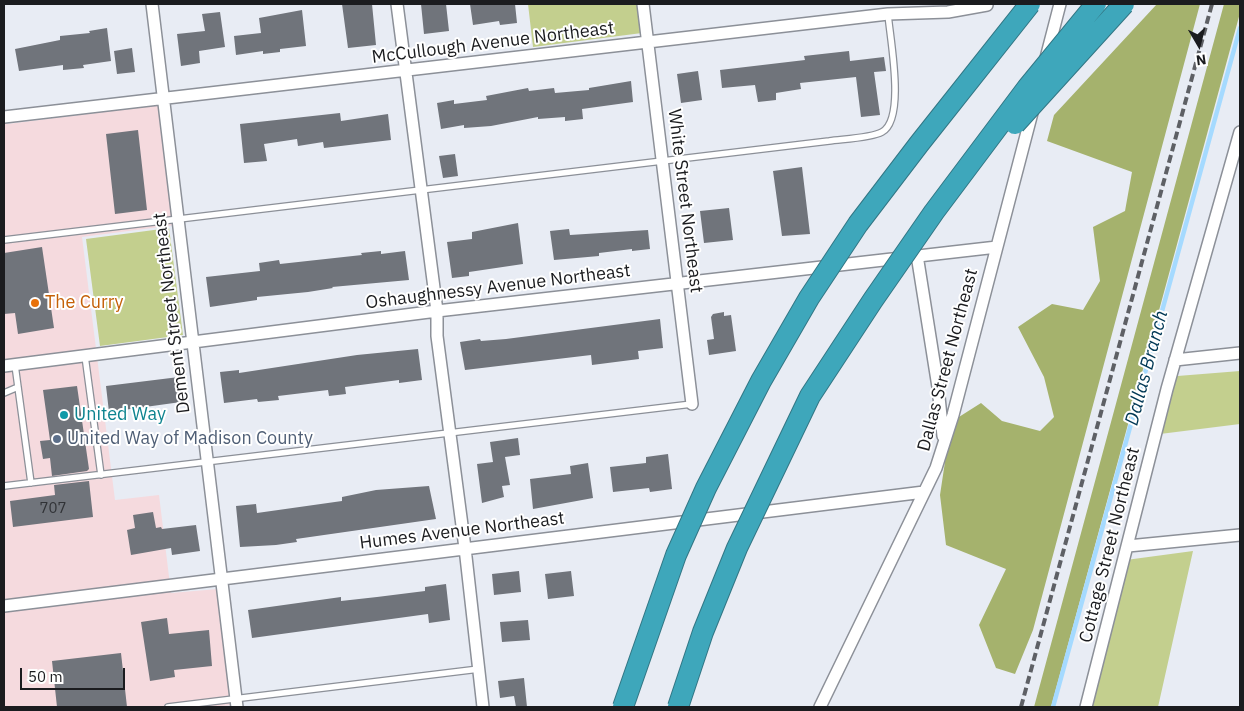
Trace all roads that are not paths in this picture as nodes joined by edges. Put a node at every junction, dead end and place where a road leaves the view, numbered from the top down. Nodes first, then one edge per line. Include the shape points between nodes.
1 (152, 4) edge
2 (397, 4) edge
3 (643, 4) edge
4 (1030, 4) edge
5 (1060, 4) edge
6 (1096, 4) edge
7 (1124, 4) edge
8 (987, 5) edge
9 (887, 9) edge
10 (648, 42) junction
11 (405, 70) junction
12 (164, 99) junction
13 (4, 117) edge
14 (1240, 132) edge
15 (1236, 159) edge
16 (663, 161) junction
17 (421, 191) junction
18 (934, 212) junction
19 (178, 219) junction
20 (4, 240) edge
21 (997, 247) junction
22 (917, 255) junction
23 (678, 283) junction
24 (437, 312) junction
25 (193, 342) junction
26 (1240, 353) edge
27 (85, 356) junction
28 (1175, 360) junction
29 (10, 366) edge
30 (18, 387) junction
31 (4, 393) edge
32 (692, 404) joint
33 (450, 434) junction
34 (944, 443) junction
35 (208, 463) junction
36 (101, 475) junction
37 (32, 483) junction
38 (4, 486) edge
39 (924, 492) junction
40 (1240, 535) edge
41 (1128, 546) junction
42 (466, 548) junction
43 (221, 578) junction
44 (4, 606) edge
45 (479, 669) junction
46 (236, 703) edge
47 (168, 707) edge
48 (483, 707) edge
49 (622, 707) edge
50 (678, 707) edge
51 (820, 707) edge
52 (1086, 707) edge

1 - 12 street, Dement Street Northeast
2 - 11 street
3 - 10 street, White Street Northeast
4 - 49 highway, bridge via 858,224 809,298 761,381 706,488 676,555
5 - 21 street, Dallas Street Northeast
6 - 18 highway, bridge via 1027,88
7 - 18 highway, bridge
8 - 9 street, McCullough Avenue Northeast via 948,12
9 - 10 street, McCullough Avenue Northeast
9 - 16 lane via 896,93 891,126 881,133
10 - 11 street, McCullough Avenue Northeast
10 - 16 street, White Street Northeast
11 - 12 street, McCullough Avenue Northeast
11 - 17 street
12 - 13 street, McCullough Avenue Northeast
12 - 19 street, Dement Street Northeast
14 - 15 street, Cottage Street Northeast
15 - 28 street, Cottage Street Northeast
16 - 17 lane
16 - 23 street, White Street Northeast
17 - 19 lane
17 - 24 street
18 - 50 highway, bridge via 810,396 737,548 703,632
19 - 20 lane
19 - 25 street, Dement Street Northeast
21 - 22 street, Oshaughnessy Avenue Northeast
21 - 34 street, Dallas Street Northeast
22 - 23 street, Oshaughnessy Avenue Northeast
22 - 34 street
23 - 24 street, Oshaughnessy Avenue Northeast
23 - 32 street, White Street Northeast
24 - 25 street, Oshaughnessy Avenue Northeast
24 - 33 street via 437,336
25 - 27 street, Oshaughnessy Avenue Northeast
25 - 35 street, Dement Street Northeast
26 - 28 street
27 - 29 street, Oshaughnessy Avenue Northeast
27 - 36 lane
28 - 41 street, Cottage Street Northeast
29 - 30 lane
30 - 31 lane
30 - 37 lane
32 - 33 lane
33 - 35 lane
33 - 42 street
34 - 39 street, Dallas Street Northeast
35 - 36 lane
35 - 43 street, Dement Street Northeast
36 - 37 lane
37 - 38 lane
39 - 42 street, Humes Avenue Northeast
39 - 51 street, Dallas Street Northeast
40 - 41 street
41 - 52 street, Cottage Street Northeast
42 - 43 street, Humes Avenue Northeast
42 - 45 street
43 - 44 street, Humes Avenue Northeast
43 - 46 street, Dement Street Northeast
45 - 46 lane
45 - 48 street
46 - 47 lane

